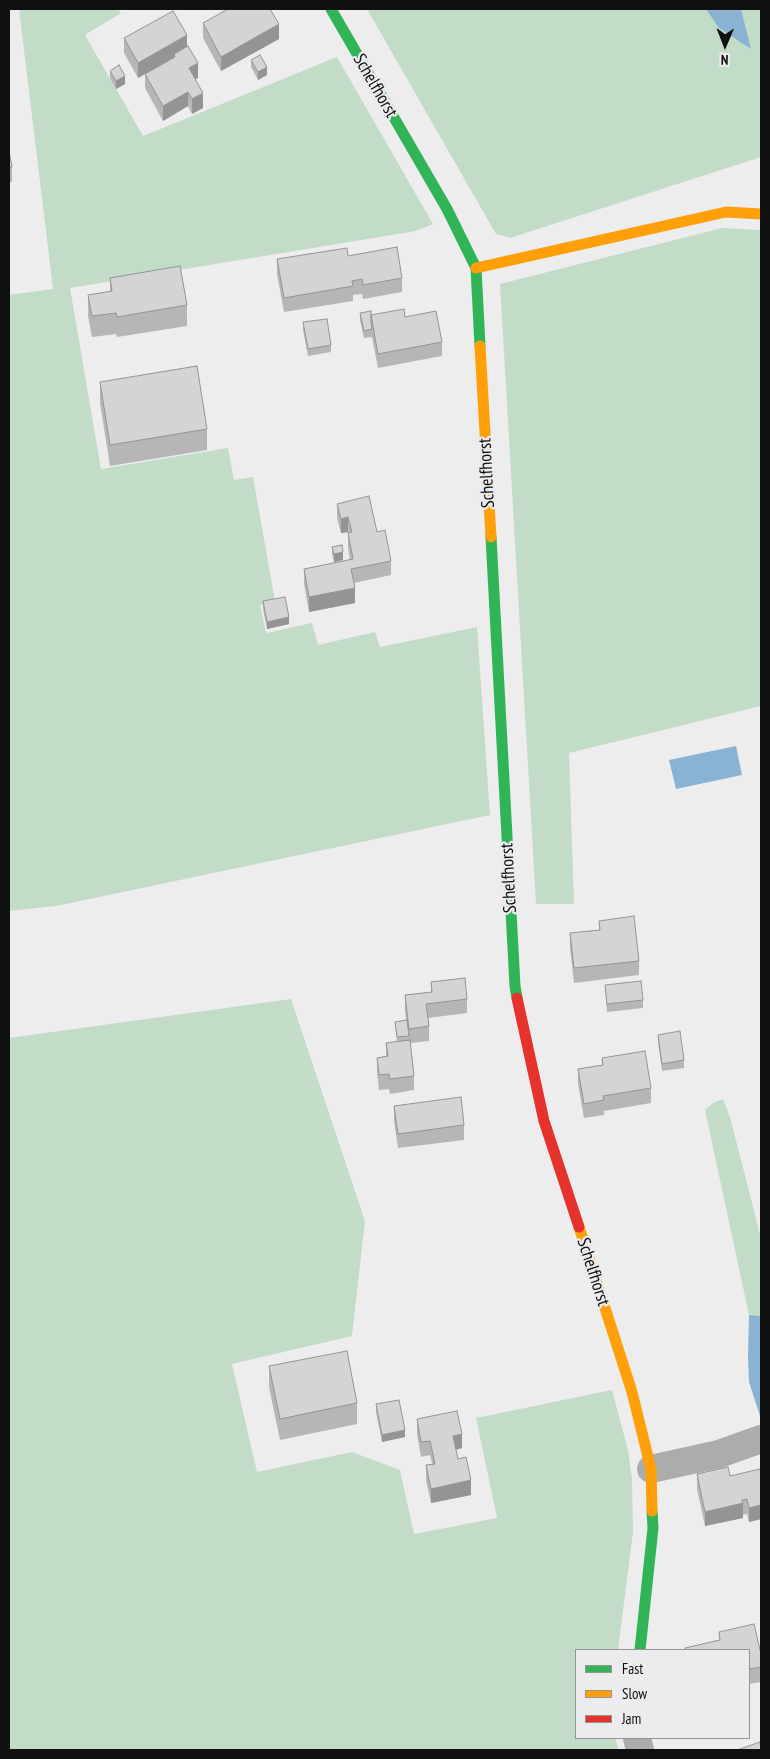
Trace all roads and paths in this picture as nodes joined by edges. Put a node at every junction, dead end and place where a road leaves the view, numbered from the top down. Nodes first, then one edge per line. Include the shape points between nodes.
1 (331, 9) edge
2 (761, 214) edge
3 (476, 268) junction
4 (761, 1439) edge
5 (650, 1469) junction
6 (640, 1649) edge

1 - 3 street, Schelfhorst via 447,209
2 - 3 street via 726,212
3 - 5 street, Schelfhorst via 515,986 544,1121 632,1392
4 - 5 street via 719,1454
5 - 6 street, Schelfhorst via 653,1528

